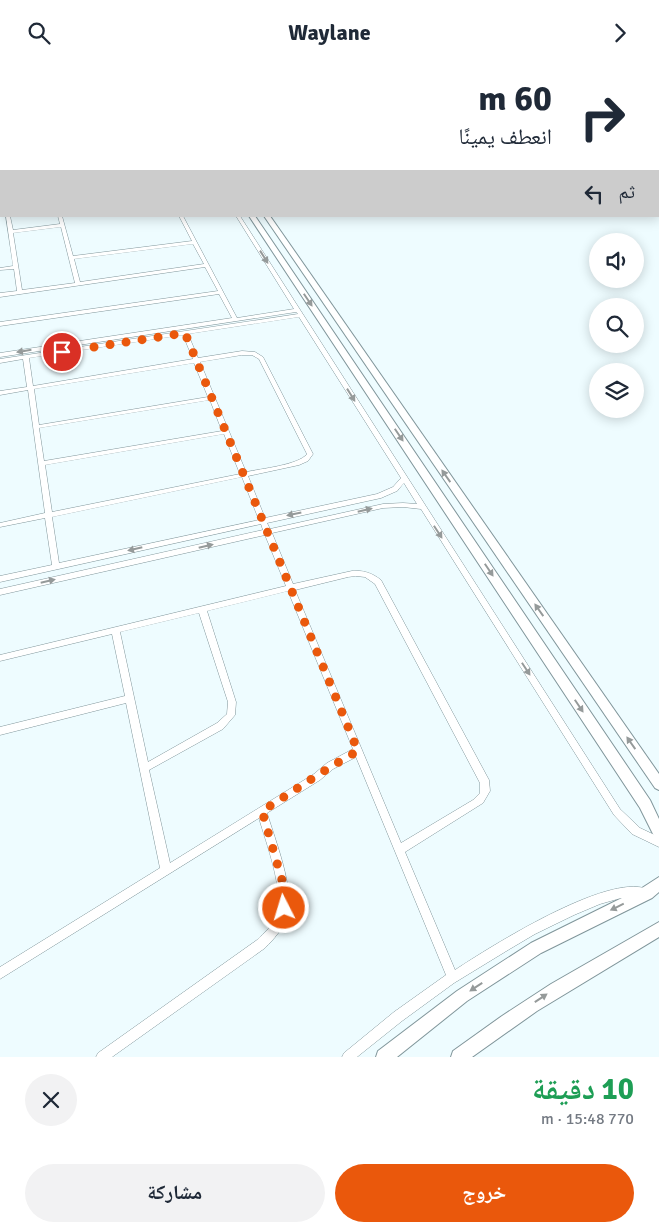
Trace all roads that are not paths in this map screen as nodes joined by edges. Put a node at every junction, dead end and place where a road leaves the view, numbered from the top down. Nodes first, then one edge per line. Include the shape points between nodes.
1 (8, 217) edge
2 (60, 217) edge
3 (181, 217) edge
4 (239, 217) edge
5 (253, 217) edge
6 (268, 217) edge
7 (62, 225) junction
8 (10, 232) junction
9 (194, 242) junction
10 (71, 258) junction
11 (206, 265) junction
12 (16, 267) junction
13 (0, 269) edge
14 (78, 284) junction
15 (20, 292) junction
16 (220, 292) junction
17 (0, 295) edge
18 (299, 313) junction
19 (235, 319) junction
20 (0, 324) edge
21 (185, 333) junction
22 (0, 355) edge
23 (26, 357) junction
24 (0, 361) edge
25 (196, 361) junction
26 (30, 388) junction
27 (0, 393) edge
28 (212, 398) junction
29 (36, 427) junction
30 (226, 432) junction
31 (41, 464) junction
32 (244, 475) junction
33 (404, 479) junction
34 (422, 507) junction
35 (48, 515) junction
36 (263, 521) junction
37 (0, 525) edge
38 (268, 533) junction
39 (56, 567) junction
40 (0, 579) edge
41 (291, 588) junction
42 (0, 592) edge
43 (202, 609) junction
44 (115, 630) junction
45 (0, 658) edge
46 (130, 698) junction
47 (0, 731) edge
48 (358, 751) junction
49 (144, 768) junction
50 (659, 783) edge
51 (262, 811) junction
52 (659, 832) edge
53 (659, 842) edge
54 (399, 850) junction
55 (166, 870) junction
56 (659, 884) edge
57 (647, 893) junction
58 (659, 929) edge
59 (0, 973) edge
60 (452, 977) junction
61 (102, 1057) edge
62 (348, 1057) edge
63 (384, 1057) edge
64 (458, 1057) edge

1 - 8 street
2 - 7 street
3 - 9 street
4 -> 18 street
5 -> 52 street via 645,804
50 -> 6 street
7 - 8 street
7 - 10 street
8 - 12 street
9 - 10 street
9 - 11 street
10 - 14 street
11 - 14 street
11 - 16 street
12 - 13 street
12 - 15 street
14 - 15 street
15 - 17 street
16 - 19 street
16 - 20 street
18 - 19 street
18 - 21 street
18 -> 33 street
19 -> 22 street
21 - 23 street
21 - 25 street
23 - 24 street
23 - 26 street
25 - 26 street
25 - 28 street
25 - 32 street via 242,353 259,356 310,451 302,463
26 - 27 street
26 - 29 street
28 - 29 street
28 - 30 street
29 - 31 street
30 - 31 street
30 - 32 street
31 - 35 street
32 - 35 street
32 - 36 street
33 - 34 street
33 -> 36 street via 395,489 379,496
38 -> 34 street via 383,506
34 -> 53 street via 617,812 636,831
35 - 37 street
35 - 39 street
36 - 38 street
36 -> 39 street
38 - 41 street
42 -> 38 street
39 - 40 street
41 - 43 street
41 - 48 street
41 - 54 street via 353,573 370,576 378,582 484,780 485,791 480,800
43 - 44 street
43 - 49 street via 232,702 231,715 220,726
44 - 45 street
44 - 46 street
46 - 47 street
46 - 49 street
48 - 51 street
48 - 54 street
49 - 55 street
51 - 55 street
51 - 61 street via 285,897 277,928 261,944
54 - 60 street
55 - 59 street
56 - 57 street
57 - 60 street via 618,893 572,911
57 -> 63 street via 536,948 462,996
64 -> 58 street via 548,993
60 - 62 street

